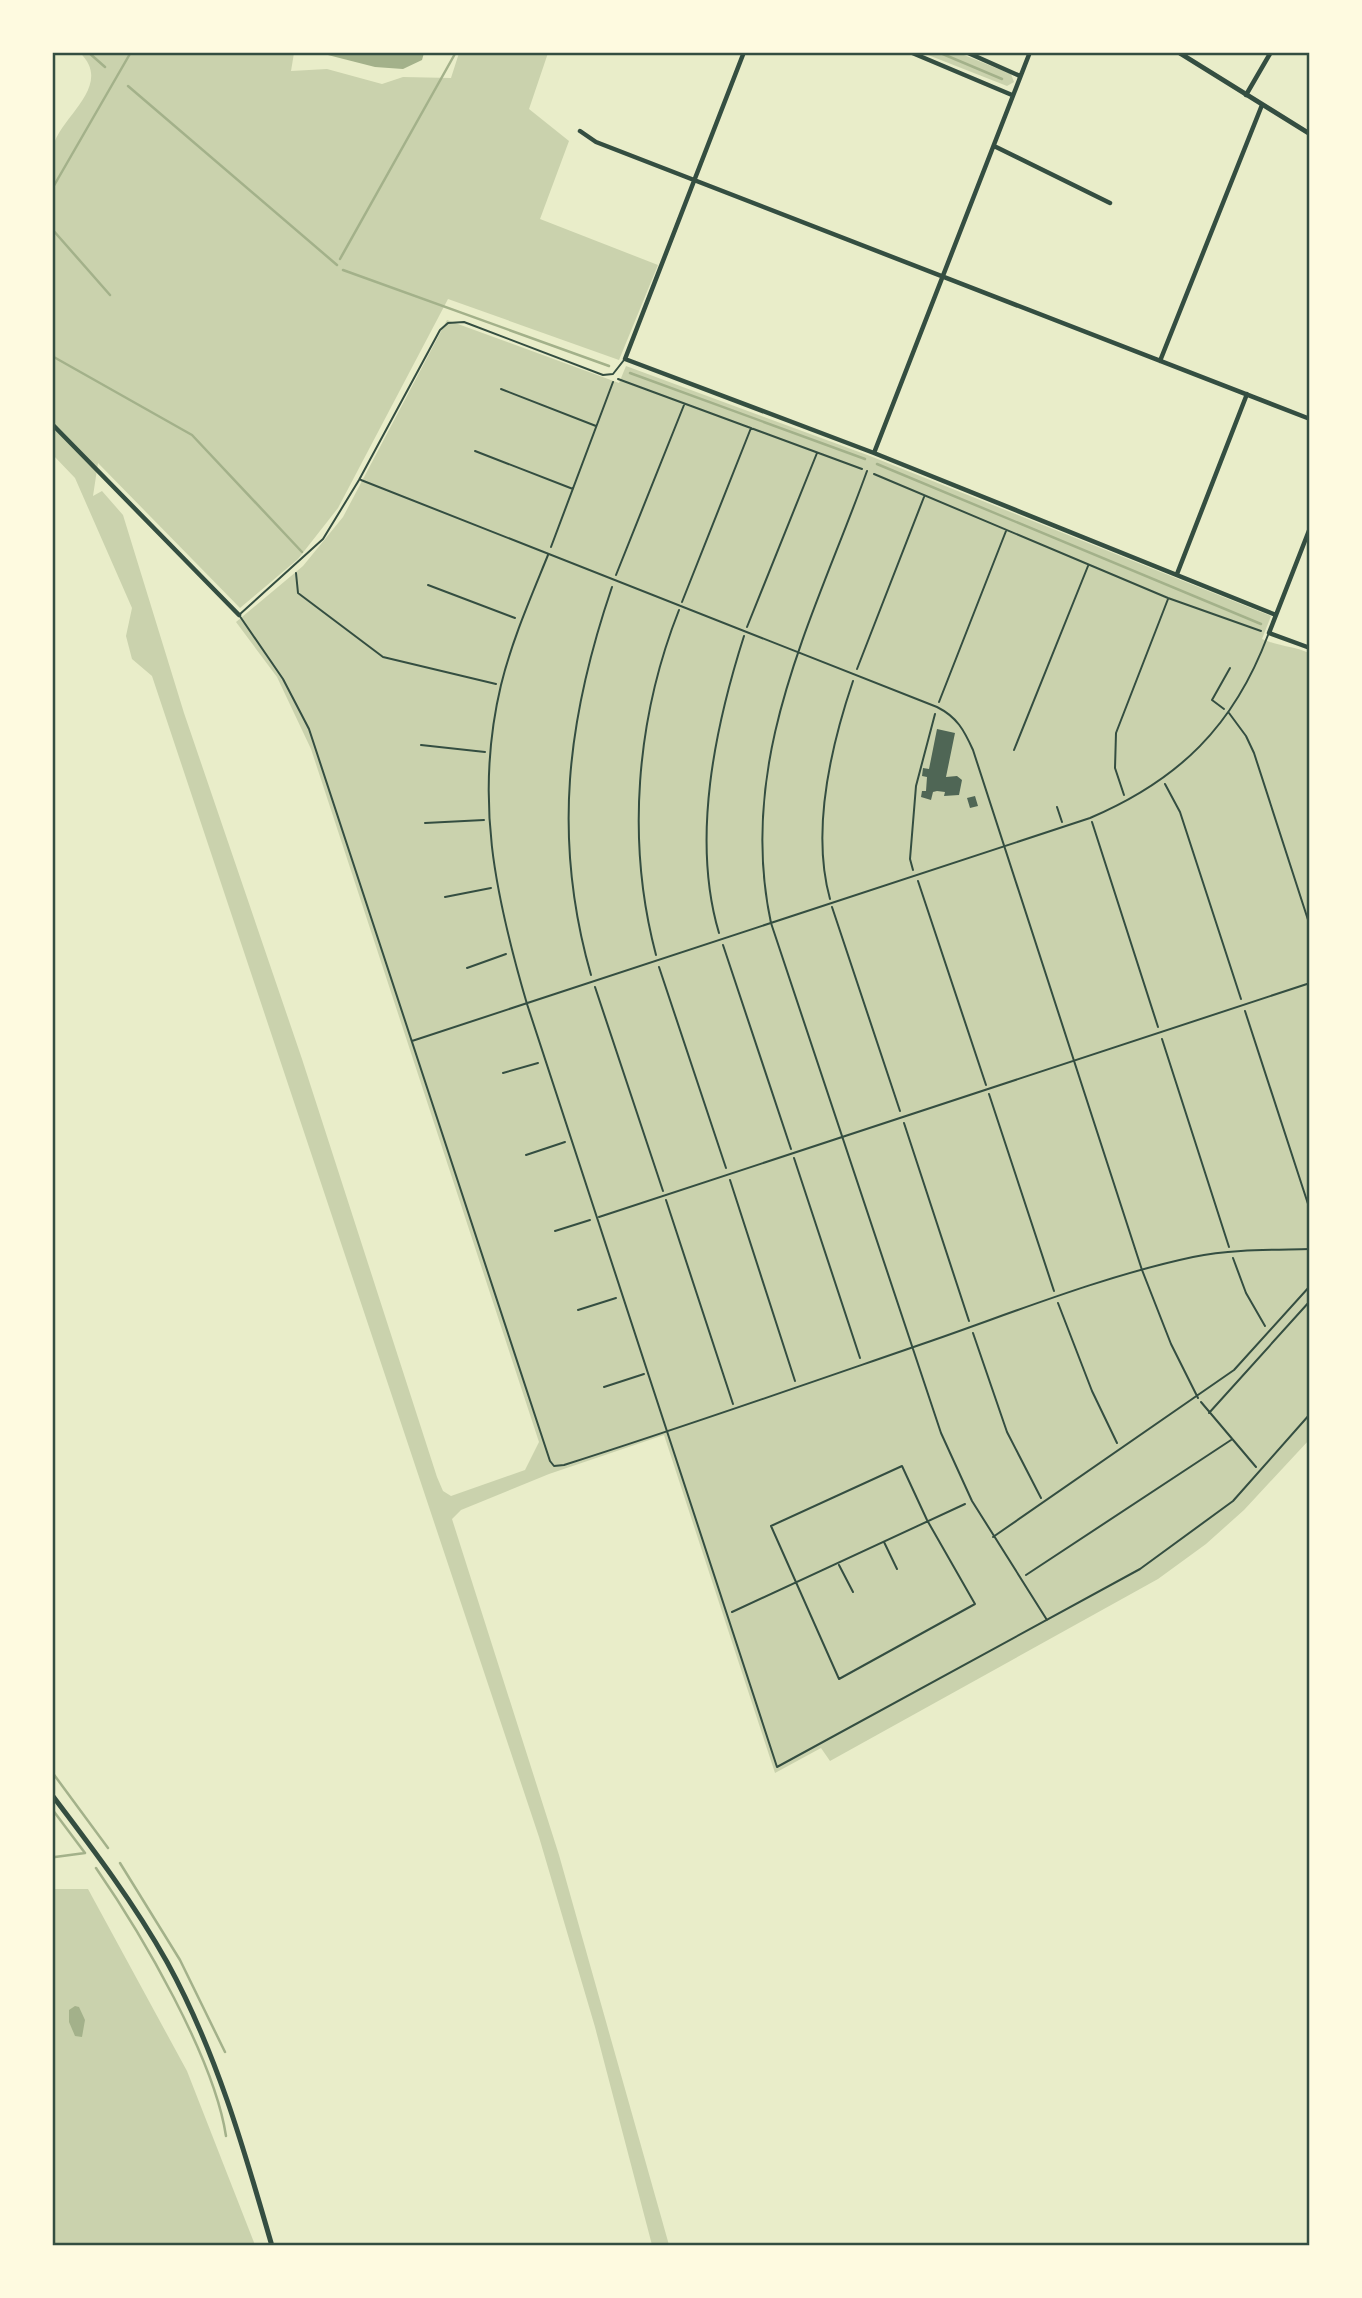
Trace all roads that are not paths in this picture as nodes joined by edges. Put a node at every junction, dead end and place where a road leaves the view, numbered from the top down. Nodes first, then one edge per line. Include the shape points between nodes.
1 (744, 52) edge
2 (910, 52) edge
3 (966, 52) edge
4 (1030, 52) edge
5 (1178, 52) edge
6 (1270, 52) edge
7 (1020, 76) junction
8 (1013, 95) junction
9 (1246, 95) junction
10 (1262, 105) junction
11 (580, 131) dead end
12 (1310, 134) edge
13 (994, 146) junction
14 (694, 180) junction
15 (1110, 203) dead end
16 (943, 277) junction
17 (625, 359) junction
18 (1160, 361) junction
19 (1247, 394) junction
20 (1310, 419) edge
21 (52, 424) edge
22 (874, 453) junction
23 (867, 471) road end
24 (359, 480) junction
25 (1310, 527) edge
26 (548, 555) junction
27 (1177, 574) junction
28 (239, 615) junction
29 (1276, 615) junction
30 (1269, 633) junction
31 (1310, 648) edge
32 (797, 653) junction
33 (1229, 713) junction
34 (1004, 847) junction
35 (771, 923) junction
36 (1310, 926) edge
37 (1310, 983) edge
38 (527, 1004) junction
39 (411, 1042) junction
40 (1073, 1061) junction
41 (843, 1136) junction
42 (598, 1217) junction
43 (1310, 1249) edge
44 (1142, 1270) junction
45 (1310, 1286) edge
46 (912, 1348) junction
47 (1198, 1398) junction
48 (1310, 1414) edge
49 (667, 1432) junction
50 (993, 1537) junction
51 (1047, 1620) junction
52 (52, 1795) edge
53 (272, 2245) edge

1 - 14 street
2 - 8 street
3 - 7 street
4 - 7 street
5 - 9 main road
6 - 9 street
7 - 8 street
8 - 13 street
9 - 10 main road
10 - 12 main road
10 - 18 street
11 - 14 street via 596,142
13 - 15 street
13 - 16 street
14 - 16 street
14 - 17 street
16 - 18 street
16 - 22 street
17 - 22 street
17 - 24 lane via 613,374 603,375 464,322 448,323 440,330
18 - 19 street
19 - 20 street
19 - 27 street
21 - 28 street
22 - 27 street
23 - 32 lane
24 - 26 lane
24 - 28 lane via 323,538
25 - 29 street
26 - 32 lane
26 - 38 lane via 501,685 490,752 489,820 496,888
27 - 29 street
28 - 39 lane via 284,679 309,729
29 - 30 street
30 - 31 street
30 - 33 lane
32 - 34 lane via 951,714 965,731
32 - 35 lane via 782,695 765,790 762,875
33 - 34 lane via 1198,750 1163,780 1127,802
33 - 36 lane via 1254,753
34 - 35 lane
34 - 40 lane
35 - 38 lane
35 - 41 lane
37 - 40 lane
38 - 39 lane
38 - 42 lane
39 - 49 lane via 550,1461 554,1466 564,1465
40 - 41 lane
40 - 44 lane
41 - 42 lane
41 - 46 lane
42 - 49 lane
43 - 44 lane via 1230,1251
44 - 46 lane
44 - 47 lane
45 - 47 lane via 1234,1370
46 - 49 lane
46 - 50 lane via 942,1433
47 - 50 lane
48 - 51 lane via 1233,1501 1140,1569
49 - 51 lane via 777,1767
50 - 51 lane
52 - 53 main road via 136,1910 192,2011 228,2099

